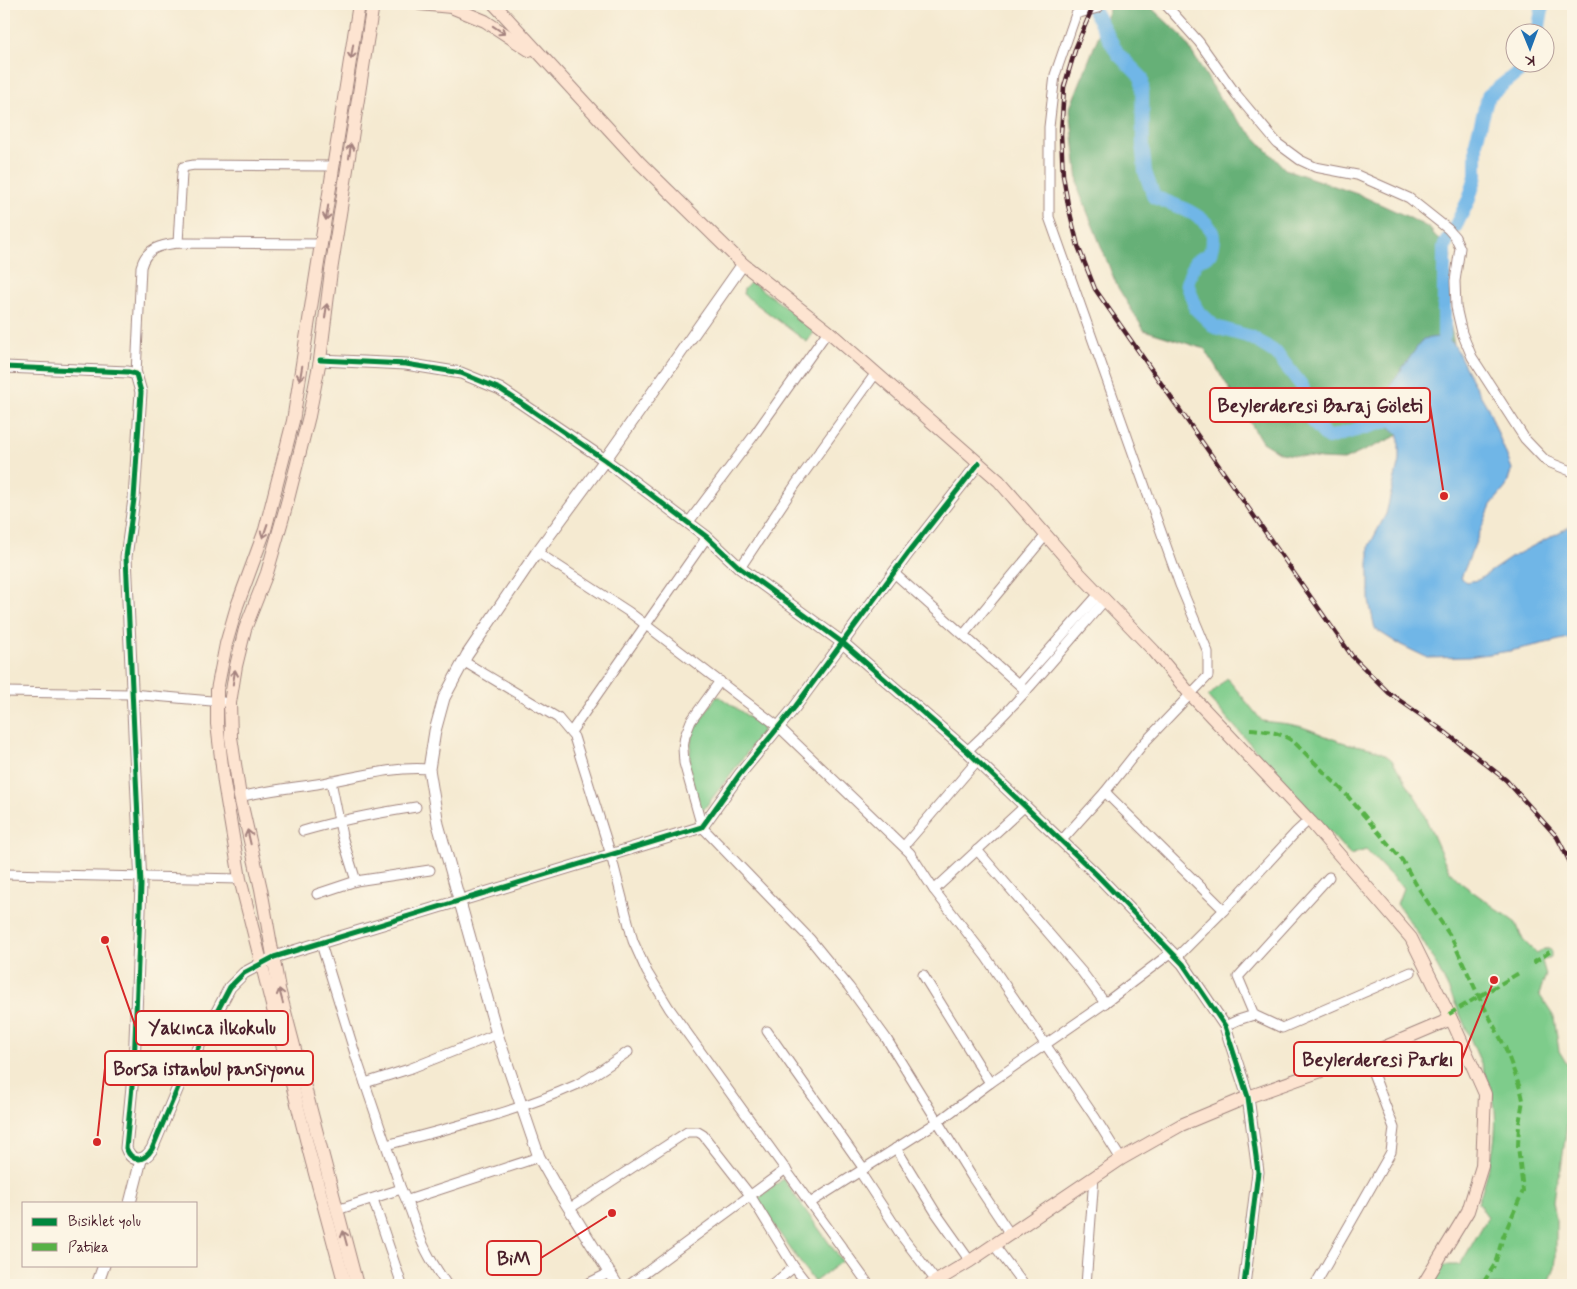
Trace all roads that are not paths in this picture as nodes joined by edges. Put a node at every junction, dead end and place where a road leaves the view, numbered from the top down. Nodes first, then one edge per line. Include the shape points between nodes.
1 (359, 4) edge
2 (373, 4) edge
3 (420, 4) edge
4 (494, 4) edge
5 (1101, 4) edge
6 (1165, 4) edge
7 (548, 64) junction
8 (334, 166) junction
9 (178, 243) junction
10 (322, 244) junction
11 (743, 264) junction
12 (828, 331) junction
13 (320, 360) junction
14 (4, 367) edge
15 (876, 373) junction
16 (136, 374) junction
17 (605, 460) junction
18 (979, 463) junction
19 (1573, 472) edge
20 (688, 523) junction
21 (1046, 535) junction
22 (707, 537) junction
23 (537, 552) junction
24 (740, 568) junction
25 (894, 573) junction
26 (1102, 597) junction
27 (646, 625) junction
28 (964, 634) junction
29 (843, 643) junction
30 (463, 661) junction
31 (720, 682) junction
32 (1019, 684) junction
33 (1026, 691) junction
34 (4, 692) edge
35 (131, 694) junction
36 (1190, 694) junction
37 (217, 701) junction
38 (230, 703) junction
39 (779, 727) junction
40 (571, 732) junction
41 (967, 751) junction
42 (977, 760) junction
43 (429, 769) junction
44 (331, 781) junction
45 (1105, 792) junction
46 (240, 797) junction
47 (1025, 806) junction
48 (416, 807) dead end
49 (339, 820) junction
50 (1309, 820) junction
51 (702, 827) junction
52 (303, 831) dead end
53 (1062, 840) junction
54 (904, 846) junction
55 (977, 850) junction
56 (611, 855) junction
57 (430, 870) dead end
58 (4, 874) edge
59 (141, 877) junction
60 (1329, 877) dead end
61 (240, 879) junction
62 (356, 881) junction
63 (934, 890) junction
64 (317, 894) dead end
65 (460, 900) junction
66 (1224, 910) junction
67 (321, 944) junction
68 (1175, 954) junction
69 (274, 957) junction
70 (261, 963) junction
71 (1411, 972) dead end
72 (923, 975) dead end
73 (1105, 1003) junction
74 (1254, 1015) junction
75 (1451, 1019) junction
76 (1225, 1026) junction
77 (767, 1031) dead end
78 (498, 1034) junction
79 (1046, 1044) junction
80 (628, 1052) dead end
81 (1366, 1054) junction
82 (365, 1083) junction
83 (990, 1083) junction
84 (1248, 1097) junction
85 (522, 1106) junction
86 (939, 1121) junction
87 (386, 1145) junction
88 (896, 1148) junction
89 (539, 1157) junction
90 (1121, 1159) junction
91 (141, 1160) junction
92 (786, 1169) junction
93 (862, 1170) junction
94 (1094, 1177) junction
95 (401, 1188) junction
96 (750, 1195) junction
97 (373, 1199) junction
98 (408, 1200) junction
99 (130, 1202) edge
100 (810, 1203) junction
101 (569, 1209) junction
102 (337, 1210) junction
103 (1010, 1234) junction
104 (994, 1245) junction
105 (970, 1261) junction
106 (104, 1266) edge
107 (794, 1267) junction
108 (609, 1273) junction
109 (933, 1283) edge
110 (97, 1285) edge
111 (345, 1285) edge
112 (357, 1285) edge
113 (402, 1285) edge
114 (447, 1285) edge
115 (585, 1285) edge
116 (617, 1285) edge
117 (629, 1285) edge
118 (772, 1285) edge
119 (808, 1285) edge
120 (869, 1285) edge
121 (1024, 1285) edge
122 (1086, 1285) edge
123 (1244, 1285) edge
124 (1315, 1285) edge
125 (1424, 1285) edge

1 -> 8 main road
13 -> 2 main road
3 -> 7 main road via 451,7 485,21
4 - 7 main road
5 - 36 street via 1098,8 1076,14 1055,75 1049,127 1049,217 1180,585 1208,652 1208,676
6 - 19 street via 1199,42 1277,143 1315,167 1356,175 1409,198 1455,237 1460,248 1455,281 1456,307 1472,357 1525,439 1546,461
7 - 11 main road via 640,163
8 - 9 street via 183,167
8 -> 10 main road
9 - 10 street
9 - 16 street via 154,248 143,259
10 -> 37 main road via 293,421 265,530 226,644
11 - 12 main road
11 - 17 street
12 - 15 main road
12 - 20 street
13 - 17 street via 406,364 469,376 506,393
38 -> 13 main road via 245,629 267,573 287,503
14 - 16 street
15 - 18 main road
15 - 24 street
16 - 35 street via 141,392 134,498 126,557
17 - 20 street
17 - 23 street
18 - 21 main road via 999,480
18 - 25 street
20 - 22 street
21 - 26 main road
21 - 28 street
22 - 24 street
22 - 27 street
23 - 27 street
23 - 30 street
24 - 29 street
25 - 28 street
25 - 29 street
26 - 32 street
26 - 33 street
26 - 36 main road
27 - 31 street
27 - 40 street
28 - 32 street
29 - 39 street
29 - 41 street
30 - 40 street via 558,718
30 - 43 street via 444,698 434,731
31 - 39 street
31 - 51 street via 691,721 683,748 684,763
32 - 33 street
33 - 41 street
34 - 35 street
35 - 37 street
35 - 59 street
36 - 45 street via 1143,744
36 - 50 main road
37 - 38 street
37 - 61 main road via 220,756
38 - 46 main road via 231,737
39 - 51 street
39 - 54 street
40 - 56 street
41 - 42 street
42 - 47 street
42 - 54 street
43 - 44 street via 408,768
43 - 65 street via 438,824
44 - 46 street via 268,789
44 - 49 street
45 - 53 street
45 - 66 street
69 -> 46 main road
47 - 53 street
47 - 55 street
48 - 49 street
49 - 52 street
49 - 62 street
50 - 66 street
50 - 75 main road via 1411,938
51 - 56 street
51 - 86 street via 810,938 886,1038
53 - 68 street
54 - 63 street
55 - 63 street
55 - 73 street
56 - 65 street
56 - 92 street via 633,941 646,972
57 - 62 street
58 - 59 street
59 - 61 street
59 - 91 street via 134,1066 126,1148 129,1155
60 - 74 street via 1238,977
61 - 70 main road
62 - 64 street
63 - 79 street via 986,957
65 - 67 street
65 - 78 street
66 - 68 street
67 - 69 street
67 - 82 street
68 - 73 street
68 - 76 street
69 - 70 street
102 -> 69 main road via 279,989
70 - 91 street via 230,987 182,1078 152,1150
70 - 111 main road
71 - 74 street via 1282,1028
72 - 83 street
73 - 79 street
74 - 76 street
75 - 81 main road
75 - 125 main road via 1485,1094 1482,1166 1468,1210
76 - 84 street
77 - 93 street
78 - 82 street
78 - 85 street
79 - 83 street
79 - 90 street
80 - 85 street via 577,1084
81 - 84 main road
81 - 124 street via 1394,1128 1391,1152
82 - 87 street
83 - 86 street
84 - 90 main road via 1181,1125
84 - 123 street via 1258,1172
85 - 87 street
85 - 89 street
86 - 88 street
86 - 103 street
87 - 95 street
88 - 93 street
88 - 105 street
89 - 98 street
89 - 101 street
90 - 94 main road
91 - 99 street
92 - 96 street
92 - 100 street
93 - 100 street
93 - 109 street
94 - 103 main road
94 - 122 street
95 - 97 street
95 - 98 street
96 - 101 street via 703,1135 687,1132
96 - 107 street
96 - 117 street
97 - 102 street
97 - 113 street
98 - 114 street via 431,1261
100 - 120 street
101 - 108 street
112 -> 102 main road
103 - 104 main road
104 - 105 main road
104 - 121 street
105 - 109 main road
106 - 110 street
107 - 118 street
107 - 119 street
108 - 115 street
108 - 116 street

